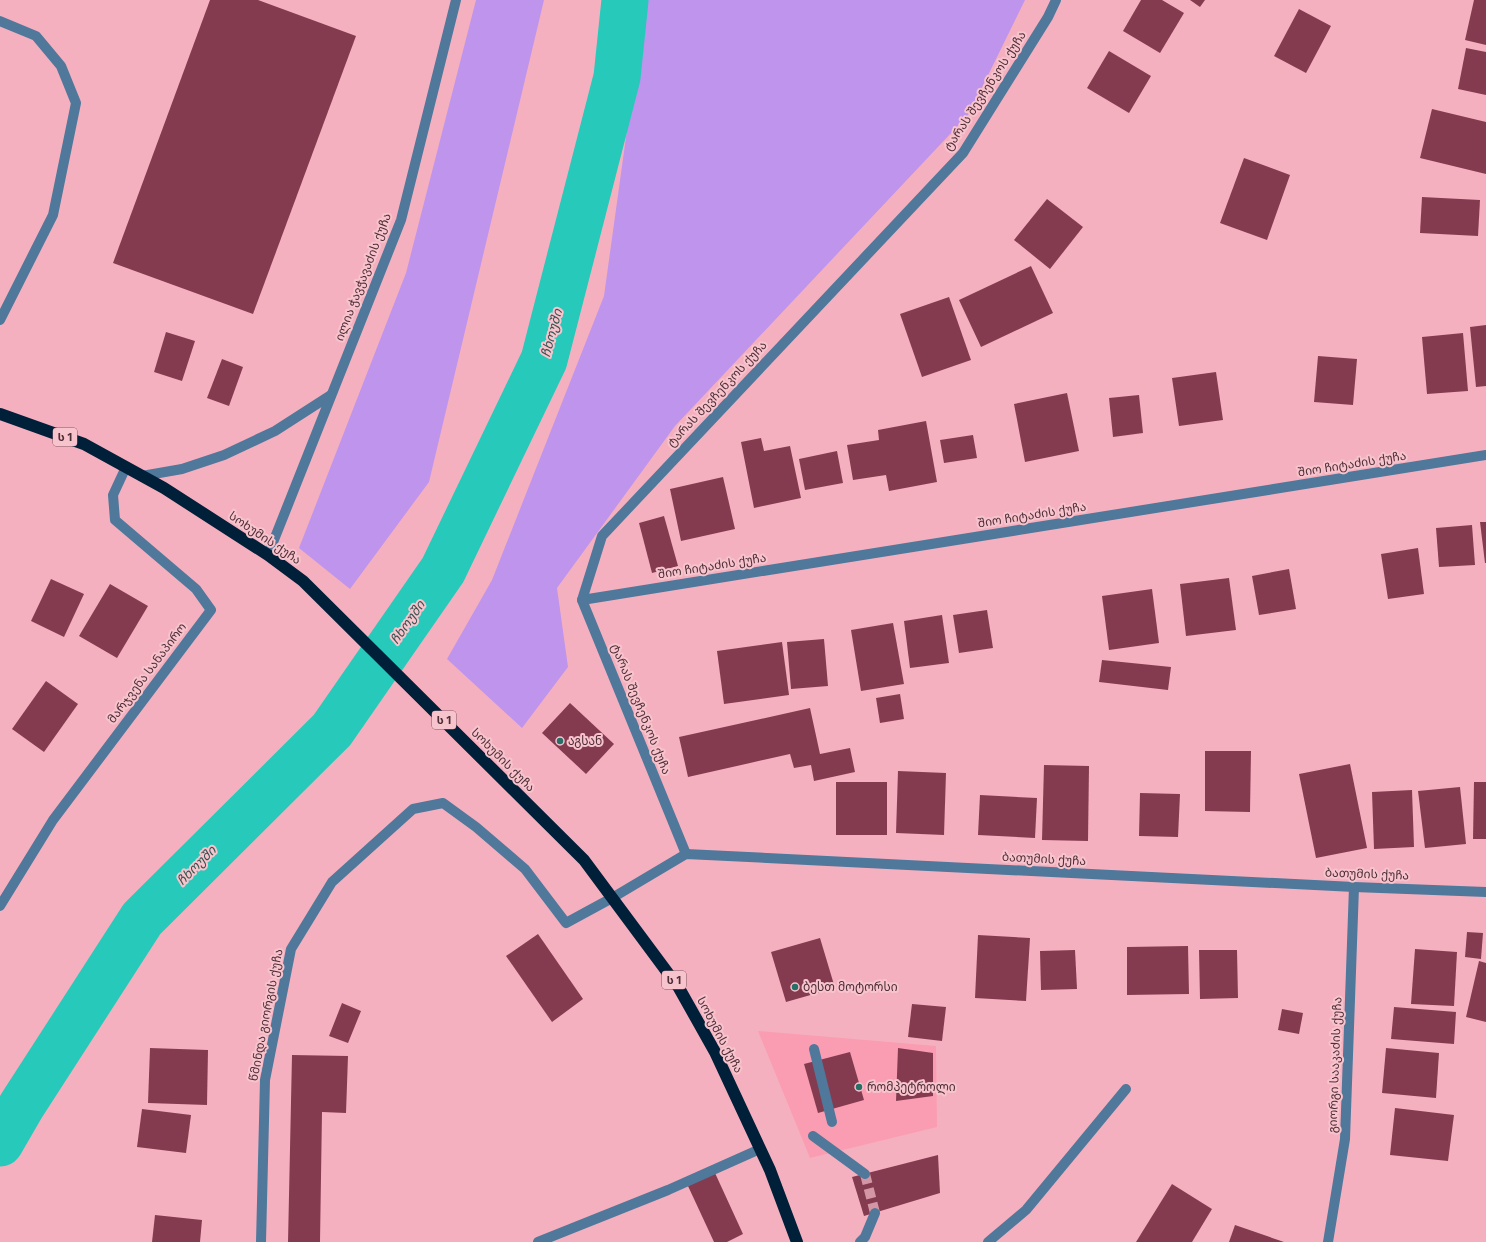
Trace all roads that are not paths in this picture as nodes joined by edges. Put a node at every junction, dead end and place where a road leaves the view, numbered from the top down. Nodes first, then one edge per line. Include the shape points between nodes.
1 (456, 0) edge
2 (1056, 0) edge
3 (0, 21) edge
4 (0, 320) edge
5 (331, 395) junction
6 (0, 414) edge
7 (1486, 455) edge
8 (126, 467) junction
9 (142, 476) junction
10 (268, 555) junction
11 (582, 600) junction
12 (686, 854) junction
13 (1354, 887) junction
14 (1486, 892) edge
15 (612, 898) junction
16 (0, 906) edge
17 (814, 1049) dead end
18 (1126, 1089) dead end
19 (832, 1122) dead end
20 (813, 1136) dead end
21 (760, 1149) junction
22 (865, 1174) tunnel mouth
23 (875, 1213) tunnel mouth
24 (261, 1242) edge
25 (538, 1242) edge
26 (797, 1242) edge
27 (860, 1242) edge
28 (988, 1242) edge
29 (1328, 1242) edge

1 - 5 street, ილია ჭავჭავაძის ქუჩა via 400,220
2 - 11 street, ტარას შევჩენკოს ქუჩა via 963,153 602,536
3 - 4 street via 36,36 61,66 76,102 53,215
5 - 9 street via 274,432 224,455 182,469
5 - 10 street, ილია ჭავჭავაძის ქუჩა
6 - 8 highway, სოხუმის ქუჩა / ს 1 via 84,444
7 - 11 street, შიო ჩიტაძის ქუჩა
8 - 9 highway, სოხუმის ქუჩა / ს 1
8 - 16 street, მარჯვენა სანაპირო via 113,495 115,520 196,589 211,610 53,820
9 - 10 highway, სოხუმის ქუჩა / ს 1
10 - 15 highway, სოხუმის ქუჩა / ს 1 via 303,581 584,860
11 - 12 street, ტარას შევჩენკოს ქუჩა
12 - 13 street, ბათუმის ქუჩა
12 - 15 street
13 - 14 street, ბათუმის ქუჩა
13 - 29 street, გიორგი სააკაძის ქუჩა via 1345,1139
15 - 21 highway, სოხუმის ქუჩა / ს 1 via 680,988 715,1052
15 - 24 street, წმინდა გიორგის ქუჩა via 566,923 525,869 443,803 413,808 332,882 291,948 265,1080
17 - 19 street
18 - 28 street via 1026,1210
20 - 22 street
21 - 25 street via 668,1190
21 - 26 highway, სოხუმის ქუჩა / ს 1
23 - 27 street via 865,1237

